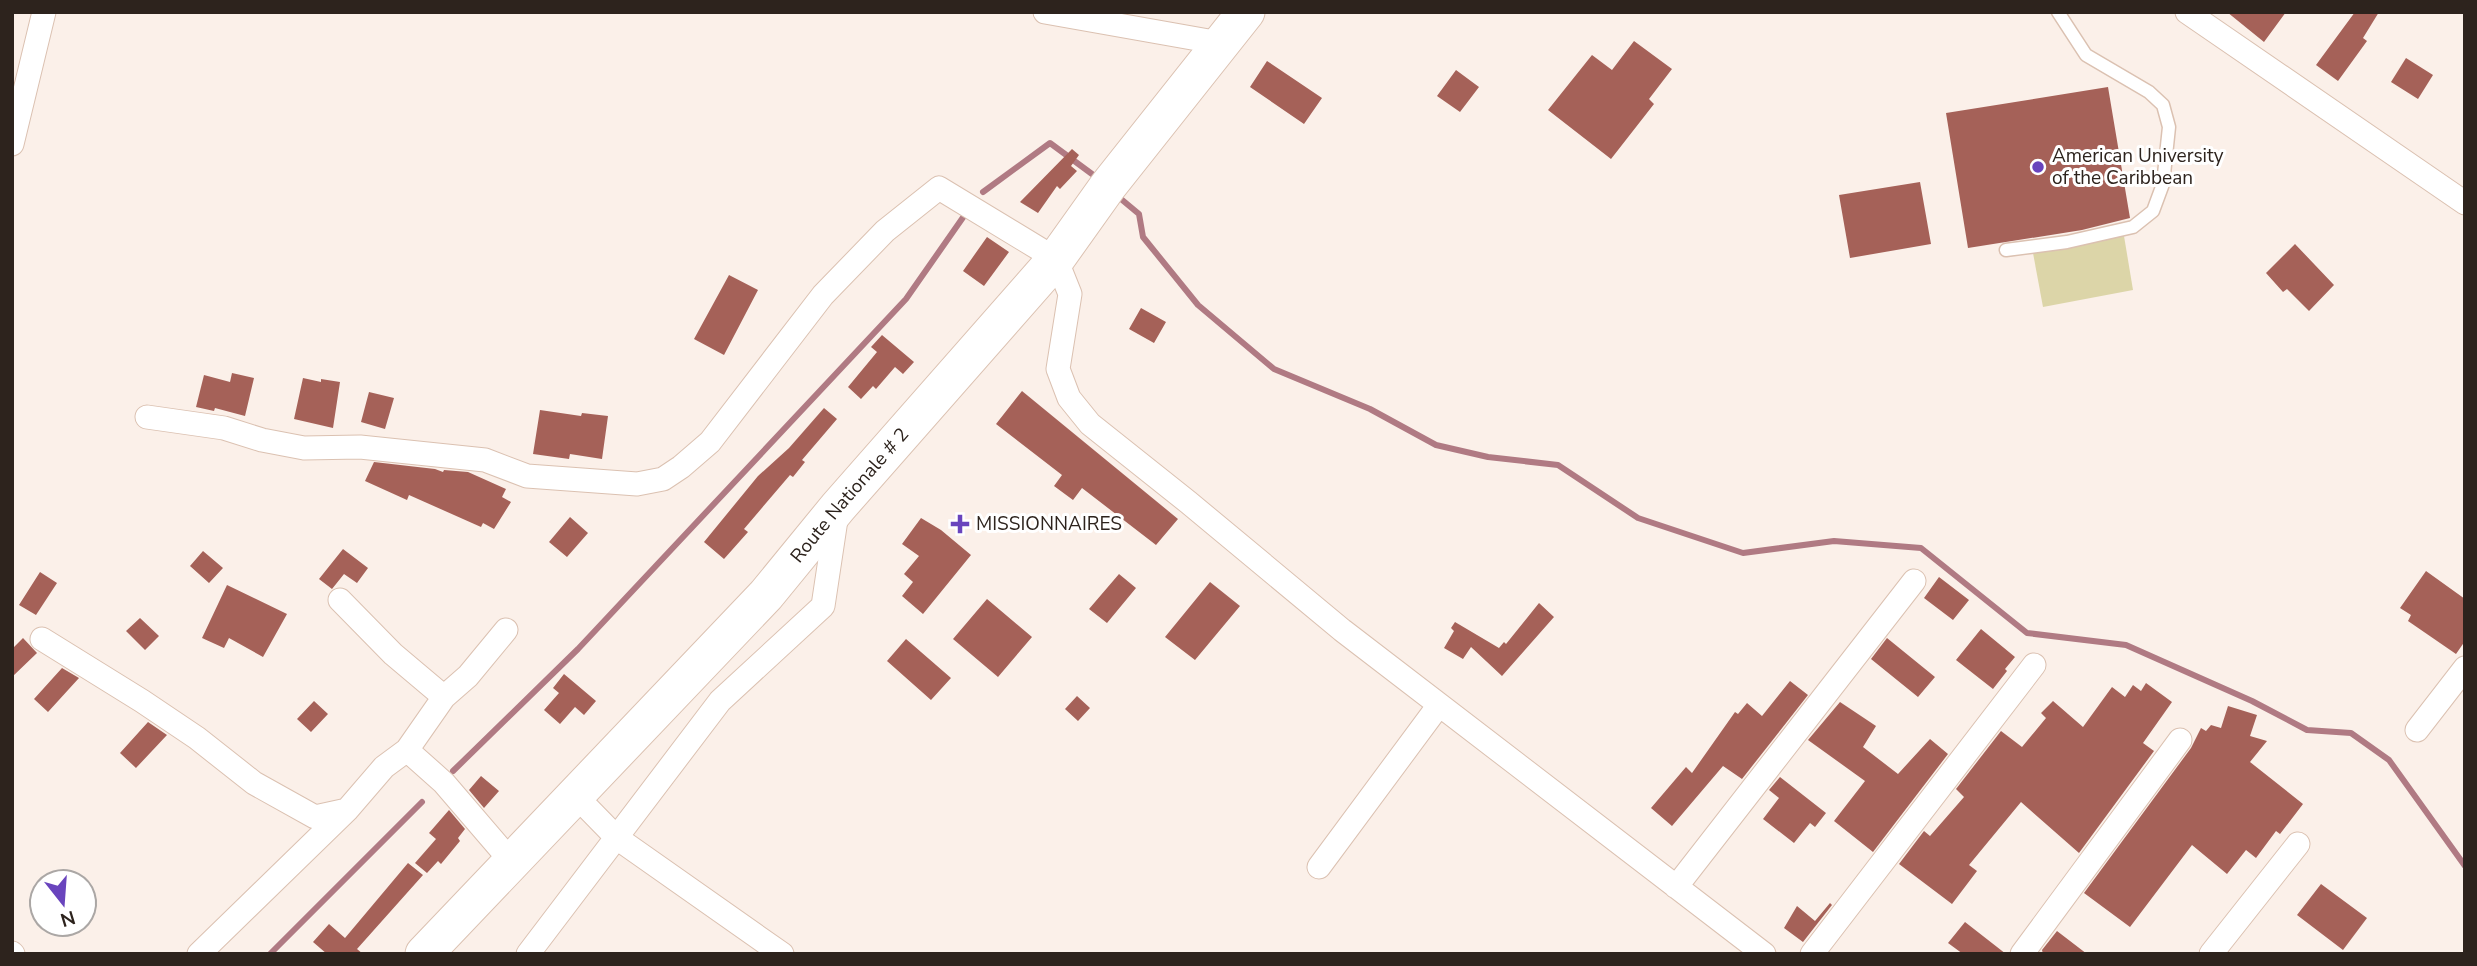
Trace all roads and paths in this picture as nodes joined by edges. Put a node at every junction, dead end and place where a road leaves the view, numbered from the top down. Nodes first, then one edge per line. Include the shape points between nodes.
1 (44, 12) edge
2 (1045, 12) edge
3 (1246, 12) edge
4 (2058, 12) edge
5 (2187, 12) edge
6 (1220, 43) junction
7 (12, 144) edge
8 (2465, 203) edge
9 (2006, 250) dead end
10 (1056, 259) junction
11 (146, 417) dead end
12 (838, 507) junction
13 (1914, 581) dead end
14 (340, 600) dead end
15 (506, 630) dead end
16 (42, 639) dead end
17 (2034, 665) dead end
18 (2465, 668) edge
19 (444, 697) junction
20 (1439, 705) junction
21 (2417, 730) dead end
22 (2180, 740) dead end
23 (407, 750) junction
24 (575, 795) junction
25 (347, 810) junction
26 (617, 838) junction
27 (2298, 844) dead end
28 (511, 861) junction
29 (1319, 867) dead end
30 (1676, 887) junction
31 (199, 954) edge
32 (424, 954) edge
33 (528, 954) edge
34 (782, 954) edge
35 (1764, 954) edge
36 (1812, 954) edge
37 (2022, 954) edge
38 (2211, 954) edge

1 - 7 street
2 - 6 street
3 - 6 main road, Route Nationale # 2
4 - 9 lane via 2086,55 2163,105 2169,127 2163,184 2153,211 2133,226
5 - 8 street
6 - 10 main road, Route Nationale # 2
10 - 11 street via 939,188 885,231 822,295 710,442 663,479 637,484 527,476 485,460 433,453 304,448 223,428
10 - 12 main road, Route Nationale # 2
10 - 20 street via 1070,294 1058,369 1069,398 1090,424
12 - 24 main road, Route Nationale # 2 via 766,595
12 - 26 street via 823,606 720,701
13 - 30 street
14 - 19 street
15 - 19 street
16 - 25 street via 197,738 254,783 315,817
17 - 36 street
18 - 21 street
19 - 23 street
20 - 29 street
20 - 30 street
22 - 37 street
23 - 25 street via 384,767
23 - 28 street via 444,783
24 - 26 street
24 - 28 main road, Route Nationale # 2
25 - 31 street
26 - 33 street
26 - 34 street
27 - 38 street
28 - 32 main road, Route Nationale # 2
30 - 35 street

